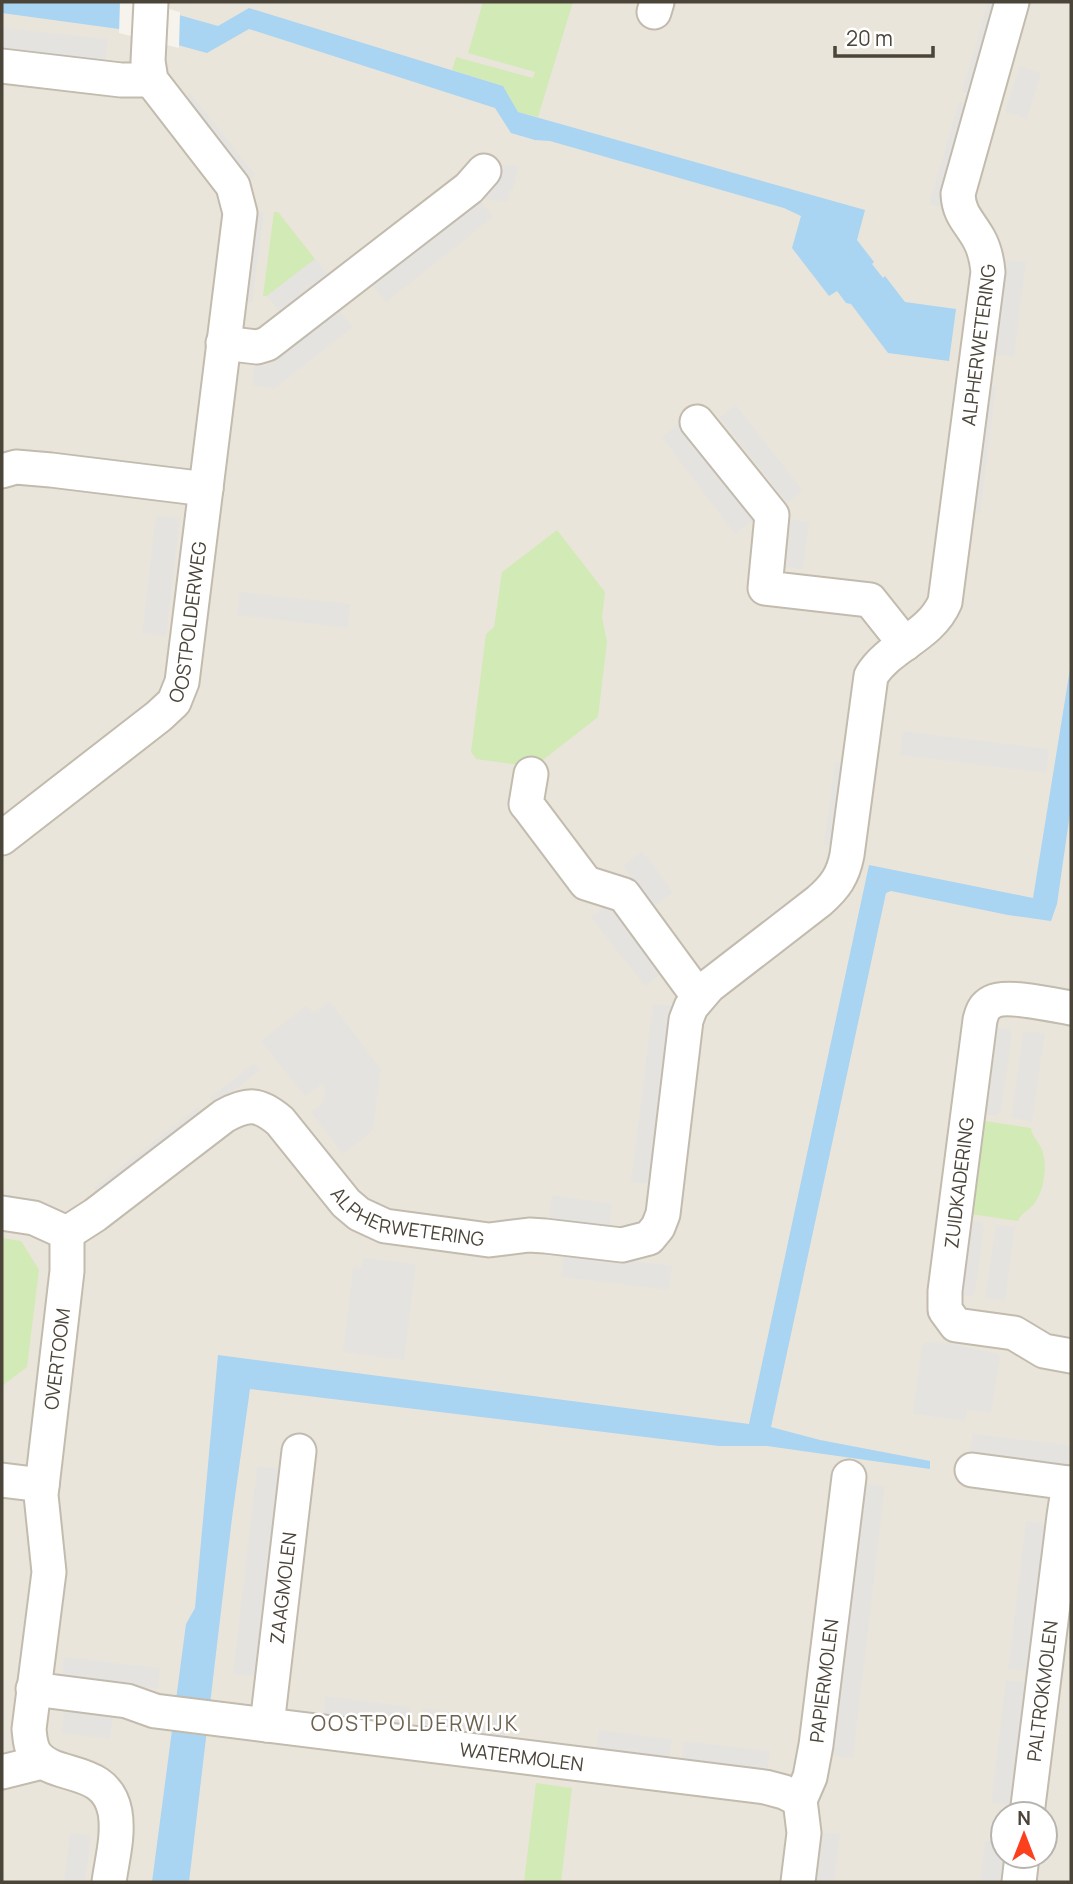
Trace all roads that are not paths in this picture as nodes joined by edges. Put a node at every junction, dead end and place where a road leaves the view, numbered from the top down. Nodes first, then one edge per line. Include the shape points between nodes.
1 (151, 2) edge
2 (1012, 2) edge
3 (2, 66) edge
4 (151, 80) junction
5 (484, 171) dead end
6 (223, 343) junction
7 (698, 422) dead end
8 (2, 471) edge
9 (206, 489) junction
10 (905, 644) junction
11 (531, 774) dead end
12 (2, 838) edge
13 (698, 996) junction
14 (1071, 1008) edge
15 (2, 1213) edge
16 (67, 1234) junction
17 (1071, 1356) edge
18 (299, 1451) dead end
19 (972, 1470) dead end
20 (849, 1477) dead end
21 (2, 1480) edge
22 (1070, 1484) edge
23 (42, 1485) junction
24 (33, 1689) junction
25 (267, 1725) junction
26 (43, 1762) junction
27 (2, 1772) edge
28 (800, 1800) junction
29 (1029, 1800) edge
30 (110, 1882) edge
31 (798, 1882) edge

1 - 4 street
2 - 10 street, ALPHERWETERING via 958,194 959,209 979,239 988,272 947,594 931,624
3 - 4 street
4 - 6 street, OOSTPOLDERWEG via 233,186 239,203
5 - 6 street via 469,188 267,344
6 - 9 street, OOSTPOLDERWEG
7 - 10 street via 772,515 765,588 870,600
8 - 9 street via 16,467 51,470
9 - 12 street, OOSTPOLDERWEG via 182,682 174,702
10 - 13 street, ALPHERWETERING via 871,676 840,879 833,890
11 - 13 street via 526,804 586,883 624,895
13 - 16 street, ALPHERWETERING via 686,1020 663,1214 649,1238 622,1245 537,1235 489,1240 385,1226 346,1203 280,1121 254,1105 224,1116
14 - 17 street, ZUIDKADERING via 1006,999 984,1007 944,1310 956,1325 1014,1333 1044,1351
15 - 16 street via 34,1218
16 - 23 street, OVERTOOM via 67,1271
18 - 25 street, ZAAGMOLEN
19 - 22 street, PALTROKMOLEN
20 - 28 street, PAPIERMOLEN via 816,1745
21 - 23 street
22 - 29 street, PALTROKMOLEN
23 - 24 street, OVERTOOM via 49,1560
24 - 25 street, WATERMOLEN
24 - 26 street, OVERTOOM via 30,1743
25 - 28 street, WATERMOLEN via 765,1787
26 - 27 street
26 - 30 street via 79,1774 108,1793 116,1829
28 - 31 street, PAPIERMOLEN via 804,1833

